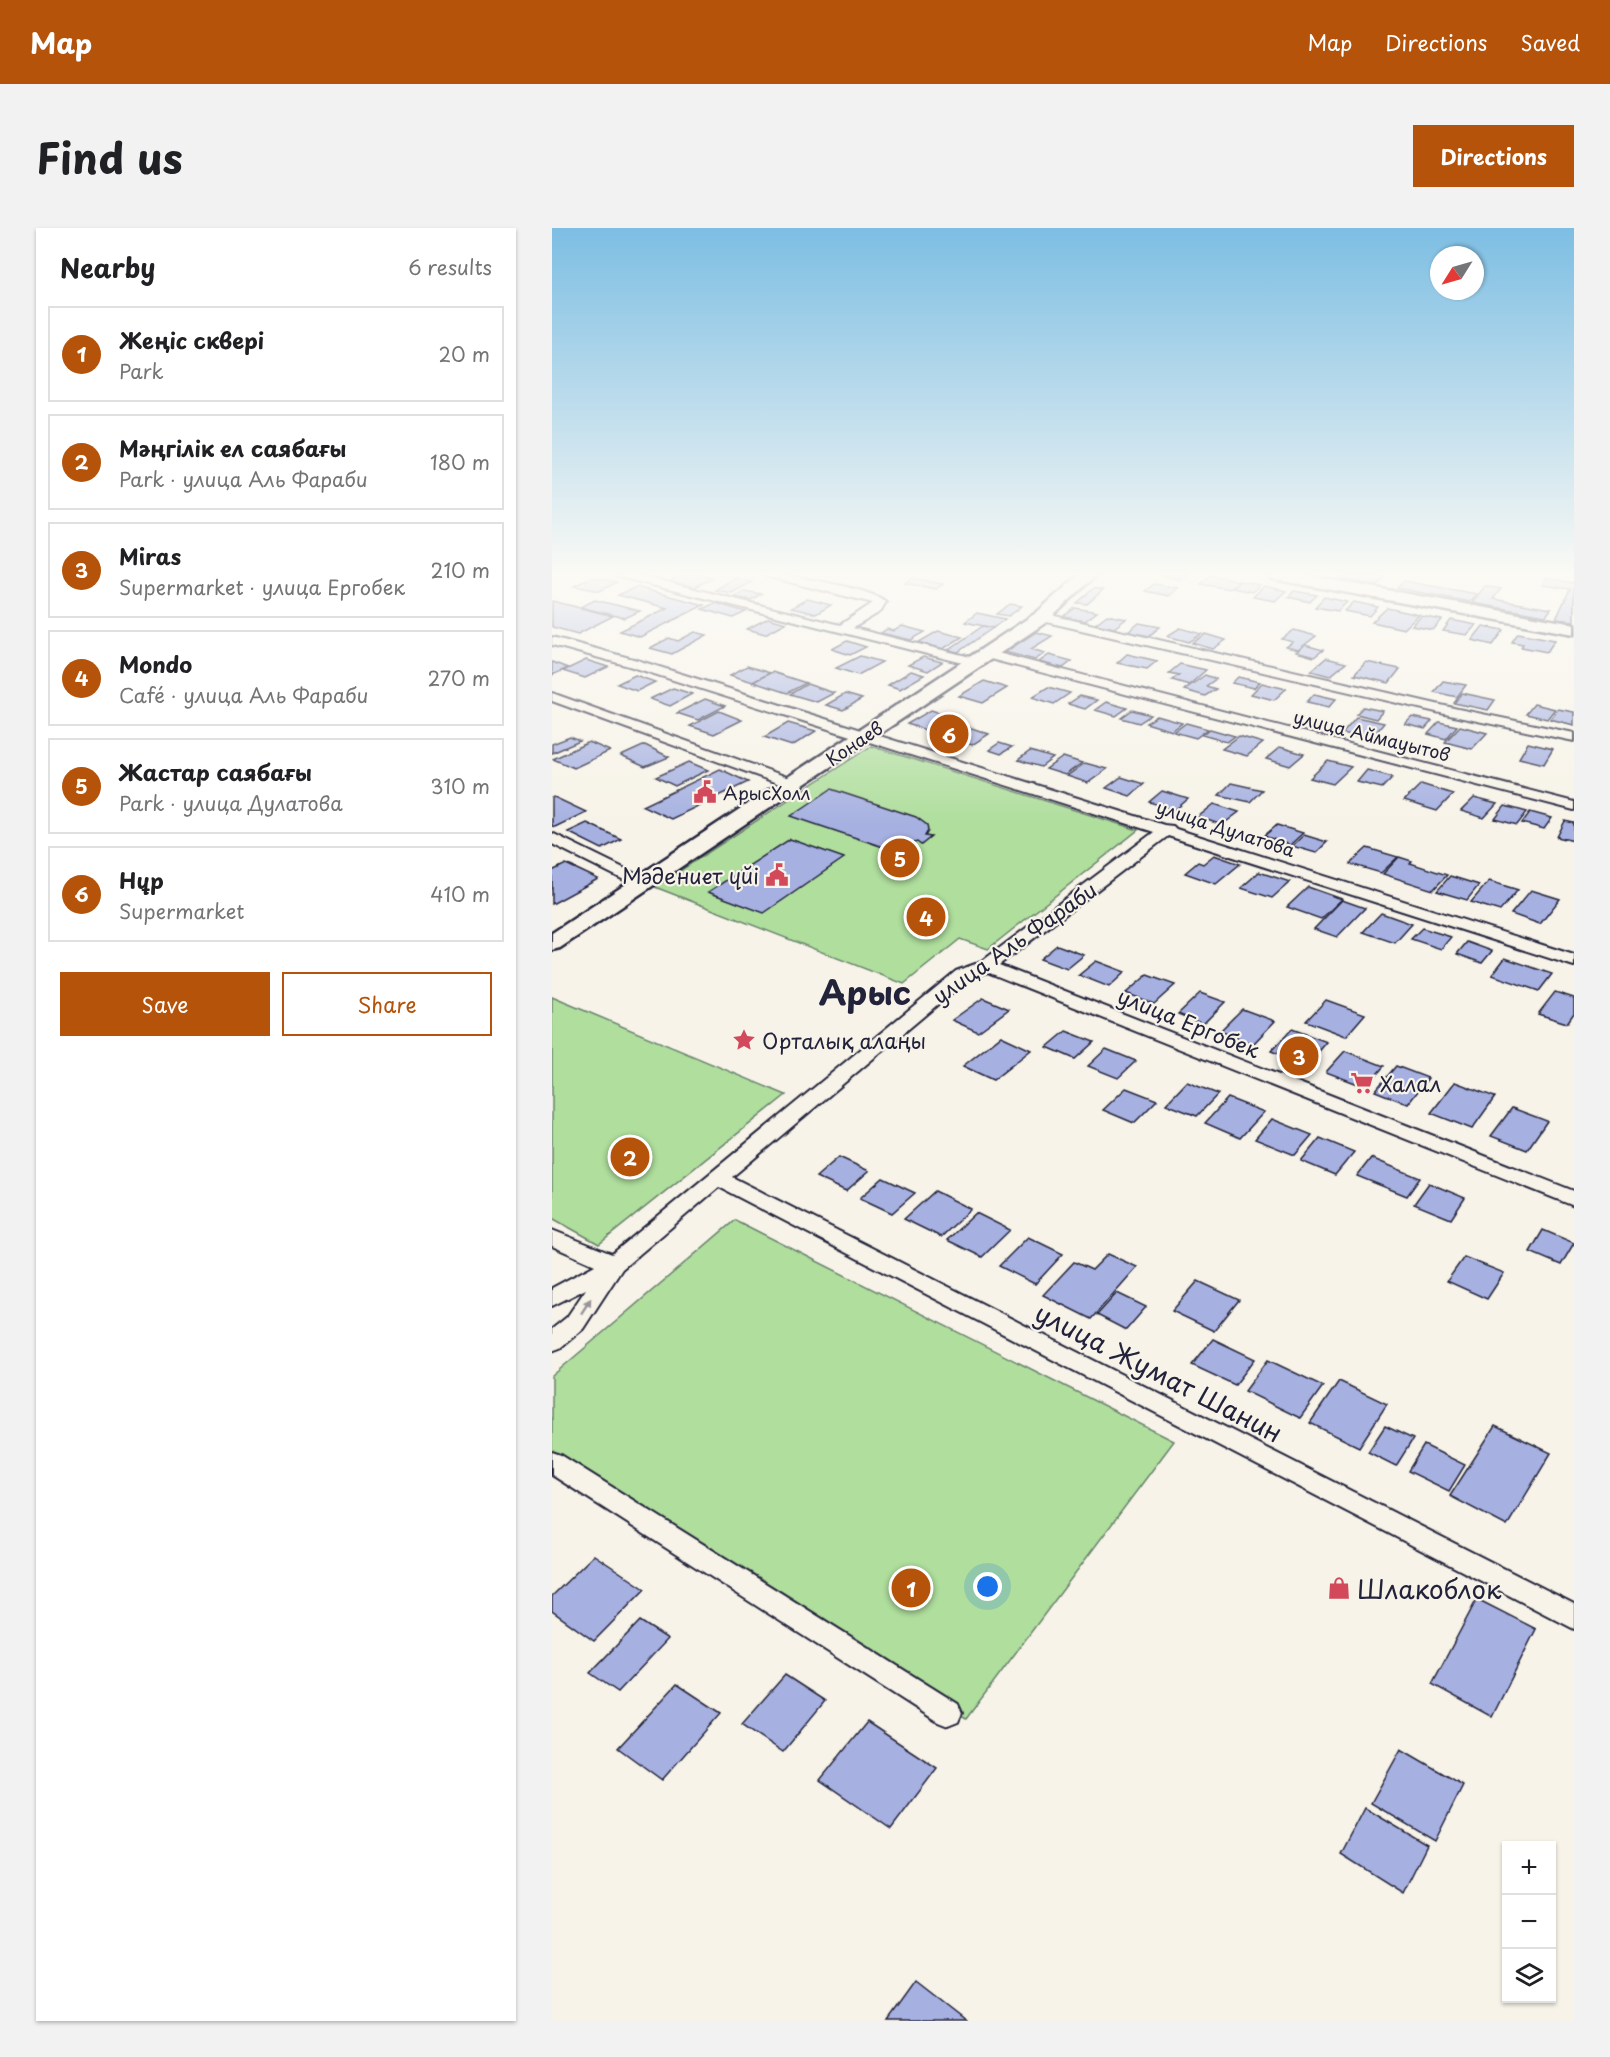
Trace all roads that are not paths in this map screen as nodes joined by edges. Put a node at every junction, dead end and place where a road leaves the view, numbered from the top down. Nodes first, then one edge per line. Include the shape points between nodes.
1 (608, 658) edge
2 (980, 658) joint
3 (1222, 658) edge
4 (552, 697) edge
5 (865, 735) junction
6 (1574, 737) edge
7 (793, 784) junction
8 (1574, 806) edge
9 (1168, 830) junction
10 (552, 837) edge
11 (642, 883) junction
12 (552, 943) edge
13 (1574, 961) edge
14 (987, 966) junction
15 (718, 1178) junction
16 (1574, 1199) edge
17 (552, 1237) edge
18 (614, 1264) junction
19 (552, 1298) edge
20 (552, 1342) edge
21 (552, 1462) edge
22 (1574, 1617) edge
23 (948, 1713) dead end

1 - 5 street, улица Дулатова
2 - 5 main road, Конаев
2 - 8 street, улица Аймауытов
3 - 6 street
4 - 7 street
5 - 7 main road, Конаев
5 - 9 street, улица Дулатова
7 - 11 main road, Конаев
9 - 13 street, улица Дулатова
9 - 14 street, улица Аль Фараби
10 - 11 street
11 - 12 main road, Конаев
14 - 15 street, улица Аль Фараби via 962,975
14 - 16 street, улица Ергобек
15 - 18 street, улица Аль Фараби
15 - 22 street, улица Жумат Шанин
17 - 18 street
18 - 19 street, улица Аль Фараби
20 -> 18 street, улица Аль Фараби via 575,1323
21 - 23 street

